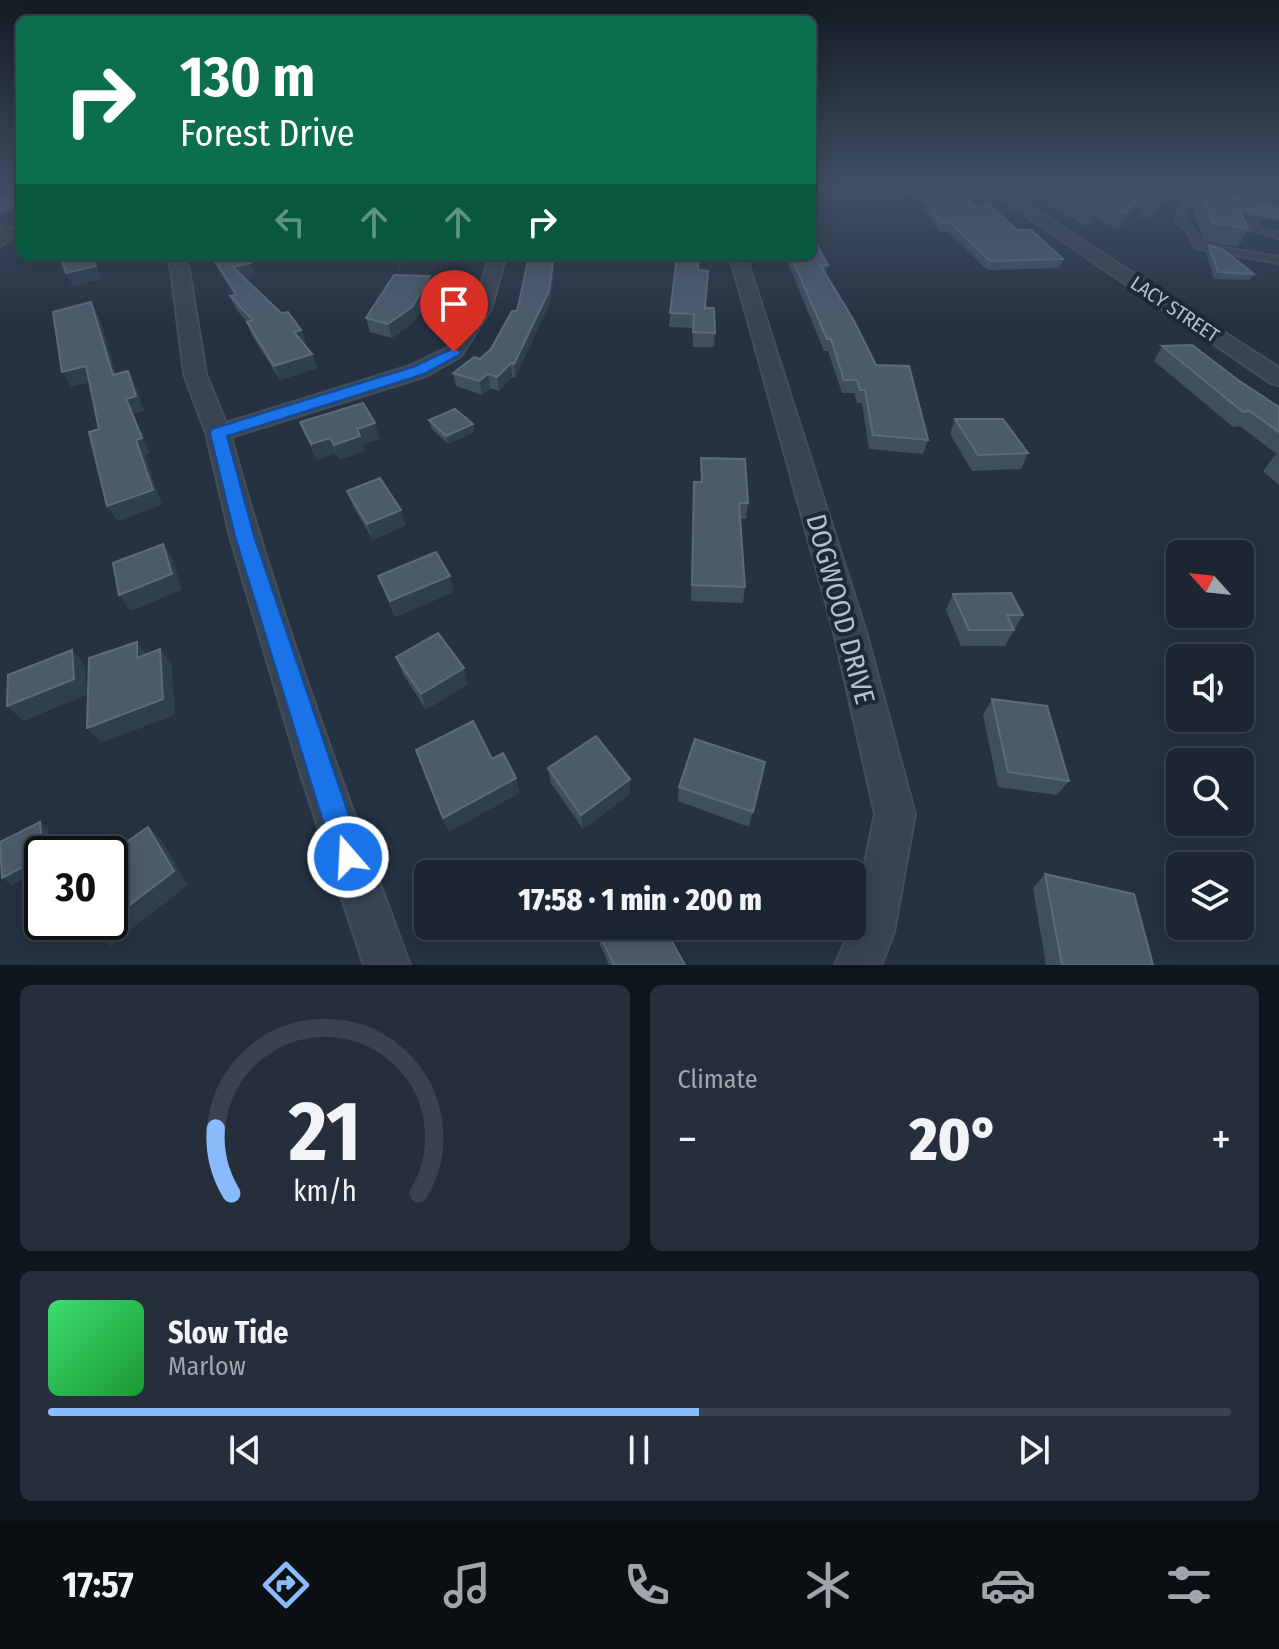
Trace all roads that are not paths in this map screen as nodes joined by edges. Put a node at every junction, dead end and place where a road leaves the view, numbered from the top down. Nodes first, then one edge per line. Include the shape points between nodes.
1 (1060, 233) edge
2 (1192, 233) edge
3 (1248, 233) edge
4 (1245, 246) junction
5 (176, 260) edge
6 (497, 260) edge
7 (739, 260) edge
8 (1279, 260) edge
9 (1279, 378) edge
10 (218, 433) junction
11 (387, 965) edge
12 (858, 965) edge

1 - 9 street, LACY STREET
2 - 4 lane via 1199,246
3 - 4 lane
4 - 8 lane
5 - 10 street via 195,374
6 - 10 street via 482,309 454,352 418,371
7 - 12 street, DOGWOOD DRIVE via 850,632 895,814 872,932
10 - 11 street via 244,536 315,760

